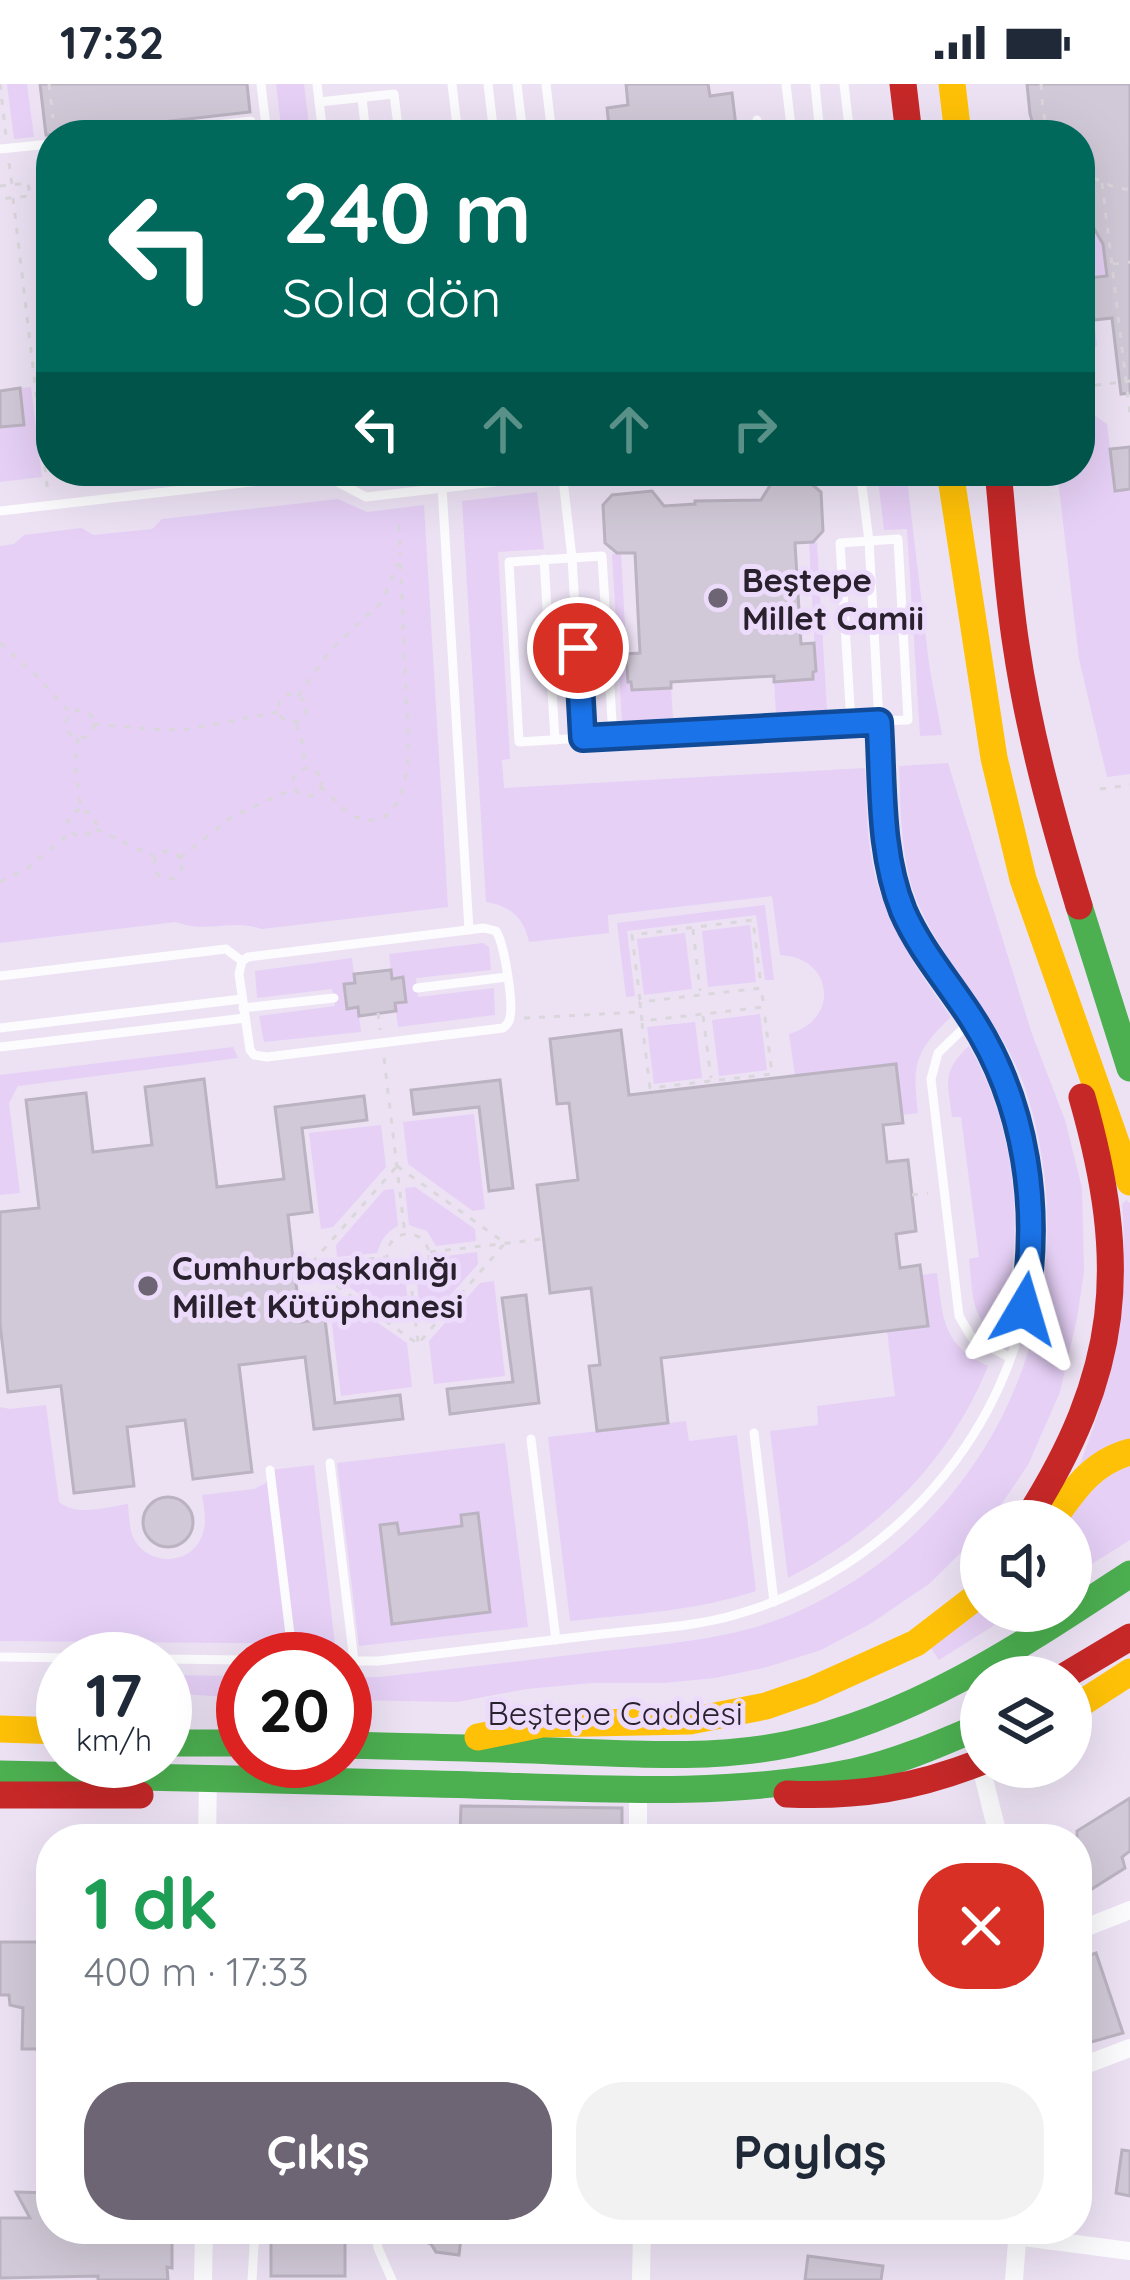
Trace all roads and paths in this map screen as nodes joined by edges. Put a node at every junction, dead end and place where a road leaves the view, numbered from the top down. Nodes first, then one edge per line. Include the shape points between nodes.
1 (0, 84) edge
2 (49, 84) edge
3 (261, 84) edge
4 (317, 84) edge
5 (452, 84) edge
6 (488, 84) edge
7 (517, 84) edge
8 (546, 84) edge
9 (786, 84) edge
10 (814, 84) edge
11 (844, 84) edge
12 (903, 84) edge
13 (952, 84) edge
14 (1041, 84) edge
15 (362, 98) junction
16 (320, 103) junction
17 (53, 118) dead end
18 (266, 120) edge
19 (322, 120) edge
20 (364, 120) edge
21 (397, 120) edge
22 (456, 120) edge
23 (492, 120) edge
24 (521, 120) edge
25 (550, 120) edge
26 (790, 120) edge
27 (818, 120) edge
28 (848, 120) edge
29 (907, 120) edge
30 (956, 120) edge
31 (1046, 120) edge
32 (36, 144) edge
33 (3, 145) edge
34 (1095, 180) edge
35 (1102, 183) junction
36 (0, 187) edge
37 (1130, 190) edge
38 (14, 198) junction
39 (0, 199) edge
40 (1130, 262) edge
41 (1112, 264) junction
42 (1126, 322) dead end
43 (1119, 323) junction
44 (1128, 381) edge
45 (1095, 385) edge
46 (36, 386) edge
47 (1130, 414) edge
48 (48, 486) edge
49 (216, 486) edge
50 (347, 486) edge
51 (457, 486) edge
52 (564, 486) edge
53 (862, 486) edge
54 (952, 486) edge
55 (1000, 486) edge
56 (442, 488) junction
57 (50, 505) junction
58 (0, 511) edge
59 (399, 525) dead end
60 (868, 541) junction
61 (400, 552) junction
62 (572, 558) junction
63 (544, 560) junction
64 (0, 644) edge
65 (298, 696) junction
66 (278, 712) junction
67 (71, 714) junction
68 (296, 722) junction
69 (879, 722) junction
70 (851, 723) junction
71 (94, 724) junction
72 (613, 737) junction
73 (79, 738) junction
74 (583, 738) junction
75 (554, 740) junction
76 (305, 769) junction
77 (1130, 785) edge
78 (320, 787) junction
79 (295, 788) junction
80 (1100, 789) dead end
81 (81, 809) junction
82 (94, 828) junction
83 (71, 832) junction
84 (157, 858) junction
85 (180, 858) junction
86 (1023, 879) junction
87 (0, 882) edge
88 (692, 928) junction
89 (469, 930) junction
90 (1092, 950) junction
91 (242, 961) junction
92 (0, 976) edge
93 (507, 977) junction
94 (416, 988) dead end
95 (761, 988) junction
96 (700, 995) junction
97 (334, 998) dead end
98 (640, 1002) junction
99 (764, 1007) junction
100 (244, 1009) junction
101 (641, 1012) junction
102 (378, 1013) dead end
103 (703, 1014) junction
104 (510, 1018) junction
105 (972, 1020) junction
106 (642, 1021) junction
107 (0, 1028) edge
108 (1130, 1028) edge
109 (382, 1044) junction
110 (0, 1046) edge
111 (1130, 1068) edge
112 (711, 1081) junction
113 (397, 1166) junction
114 (1130, 1182) edge
115 (944, 1191) junction
116 (912, 1195) dead end
117 (405, 1234) junction
118 (543, 1239) dead end
119 (505, 1244) junction
120 (428, 1252) junction
121 (387, 1257) junction
122 (309, 1266) junction
123 (294, 1268) dead end
124 (410, 1276) junction
125 (418, 1344) junction
126 (1009, 1358) junction
127 (754, 1433) dead end
128 (531, 1439) dead end
129 (1130, 1452) edge
130 (330, 1463) dead end
131 (270, 1470) dead end
132 (1039, 1500) edge
133 (1067, 1500) edge
134 (1130, 1574) edge
135 (774, 1602) junction
136 (960, 1608) edge
137 (290, 1632) edge
138 (347, 1632) edge
139 (1130, 1637) edge
140 (556, 1640) junction
141 (0, 1658) edge
142 (216, 1660) edge
143 (1092, 1660) edge
144 (372, 1661) edge
145 (1130, 1672) edge
146 (1092, 1696) edge
147 (0, 1729) edge
148 (36, 1730) edge
149 (960, 1735) edge
150 (36, 1743) edge
151 (0, 1744) edge
152 (372, 1746) edge
153 (432, 1747) junction
154 (960, 1770) edge
155 (0, 1774) edge
156 (208, 1778) junction
157 (638, 1788) junction
158 (986, 1788) edge
159 (711, 1789) junction
160 (0, 1795) edge
161 (207, 1824) edge
162 (638, 1824) edge
163 (995, 1824) edge
164 (1130, 1910) edge
165 (1092, 1925) edge
166 (1130, 2048) edge
167 (1092, 2062) edge
168 (204, 2244) edge
169 (254, 2244) edge
170 (378, 2244) edge
171 (642, 2244) edge
172 (1016, 2244) edge
173 (1085, 2244) edge
174 (1130, 2252) edge
175 (203, 2280) edge
176 (252, 2280) edge
177 (392, 2280) edge
178 (641, 2280) edge
179 (1014, 2280) edge

1 - 33 path
2 - 17 path
3 - 18 lane
4 - 16 lane
5 - 22 lane
6 - 23 lane
7 - 24 lane
8 - 25 lane
9 - 26 lane
10 - 27 lane
11 - 28 lane
12 - 29 main road
13 - 30 main road
14 - 31 path
15 - 16 lane
15 - 20 lane
15 - 21 lane via 394,94
16 - 19 lane
32 - 33 lane
34 - 35 path
35 - 37 path
35 - 41 path
36 - 38 path via 28,183 30,196
38 - 39 path
38 - 46 path
40 - 41 path
41 - 43 path
42 - 43 path
43 - 44 path
44 - 45 path
44 - 47 path
48 - 57 path
49 - 57 lane
50 - 56 lane via 366,497
51 - 56 lane
52 - 62 lane
53 - 60 lane
54 - 86 main road via 981,685
55 - 90 main road via 1023,685
56 - 89 lane
57 - 58 lane
59 - 61 path
60 - 69 lane
60 - 69 lane via 898,539 908,720
60 - 70 lane via 840,543
61 - 65 path via 382,602 331,650
61 - 78 path via 407,738 400,794 393,810 373,821 349,814
62 - 63 lane
62 - 72 lane via 602,556
62 - 74 lane
63 - 75 lane
63 - 75 lane via 509,562 510,584 519,742
64 - 67 path
65 - 66 path via 284,696
65 - 68 path via 305,707
66 - 68 path
66 - 71 path via 189,730
67 - 71 path via 84,710
67 - 73 path via 66,726
68 - 76 path
69 - 70 lane
69 - 105 lane via 895,889 920,944
70 - 72 lane
71 - 73 path
72 - 74 lane
73 - 81 path
74 - 75 lane
76 - 78 path via 318,774
76 - 79 path
77 - 80 path
78 - 79 path via 310,796
79 - 85 path via 233,816
81 - 82 path via 93,815
81 - 83 path via 68,820
82 - 83 path via 84,836
82 - 84 path
83 - 87 path
84 - 85 path via 168,851
84 - 85 path via 155,871 166,879 181,871
86 - 114 main road
86 - 132 main road via 1035,956 1097,1149 1114,1261 1100,1365 1060,1468
88 - 95 path via 753,920
88 - 96 path
88 - 98 path via 632,934
89 - 91 lane
89 - 93 lane via 500,936
90 - 108 main road
90 - 111 main road
91 - 92 lane via 226,950
91 - 100 lane
93 - 94 lane
93 - 104 lane
95 - 96 path
95 - 99 path
96 - 98 path
97 - 100 lane
98 - 101 path
99 - 103 path
99 - 112 path via 772,1074
100 - 107 lane
100 - 109 lane via 250,1050 260,1057
100 - 110 lane
101 - 104 path
101 - 106 path
102 - 109 path
103 - 106 path
103 - 112 path
104 - 109 lane via 496,1030
105 - 115 lane via 931,1070
105 - 126 lane via 1008,1093 1029,1182 1030,1269
106 - 112 path via 650,1088
109 - 113 path
113 - 117 path
113 - 119 path
113 - 122 path
115 - 116 path
115 - 126 lane via 962,1324
117 - 120 path
117 - 121 path
118 - 119 path
119 - 120 path
119 - 125 path
120 - 124 path via 424,1268
121 - 122 path
121 - 124 path
122 - 123 path
122 - 125 path
124 - 125 path
126 - 135 lane via 979,1425 919,1506 832,1574
127 - 135 lane
128 - 140 lane
129 - 133 main road via 1089,1470
130 - 138 lane
131 - 137 lane
134 - 153 main road, Beştepe Caddesi via 978,1669 820,1737 660,1754
135 - 140 lane via 683,1625
136 - 153 main road via 916,1643 766,1706 690,1721 542,1724
139 - 143 main road
140 - 144 lane
141 - 142 lane
145 - 146 main road
147 - 148 main road
149 - 159 main road via 838,1775
150 - 151 main road
152 - 153 main road, Beştepe Caddesi
154 - 159 main road via 866,1796
155 - 156 main road
156 - 157 main road
156 - 160 main road via 168,1795
156 - 161 street
157 - 159 main road
157 - 162 street
158 - 163 street
164 - 165 street
166 - 167 street
168 - 175 street
169 - 176 lane
170 - 177 lane
171 - 178 street
172 - 179 street
173 - 174 street

